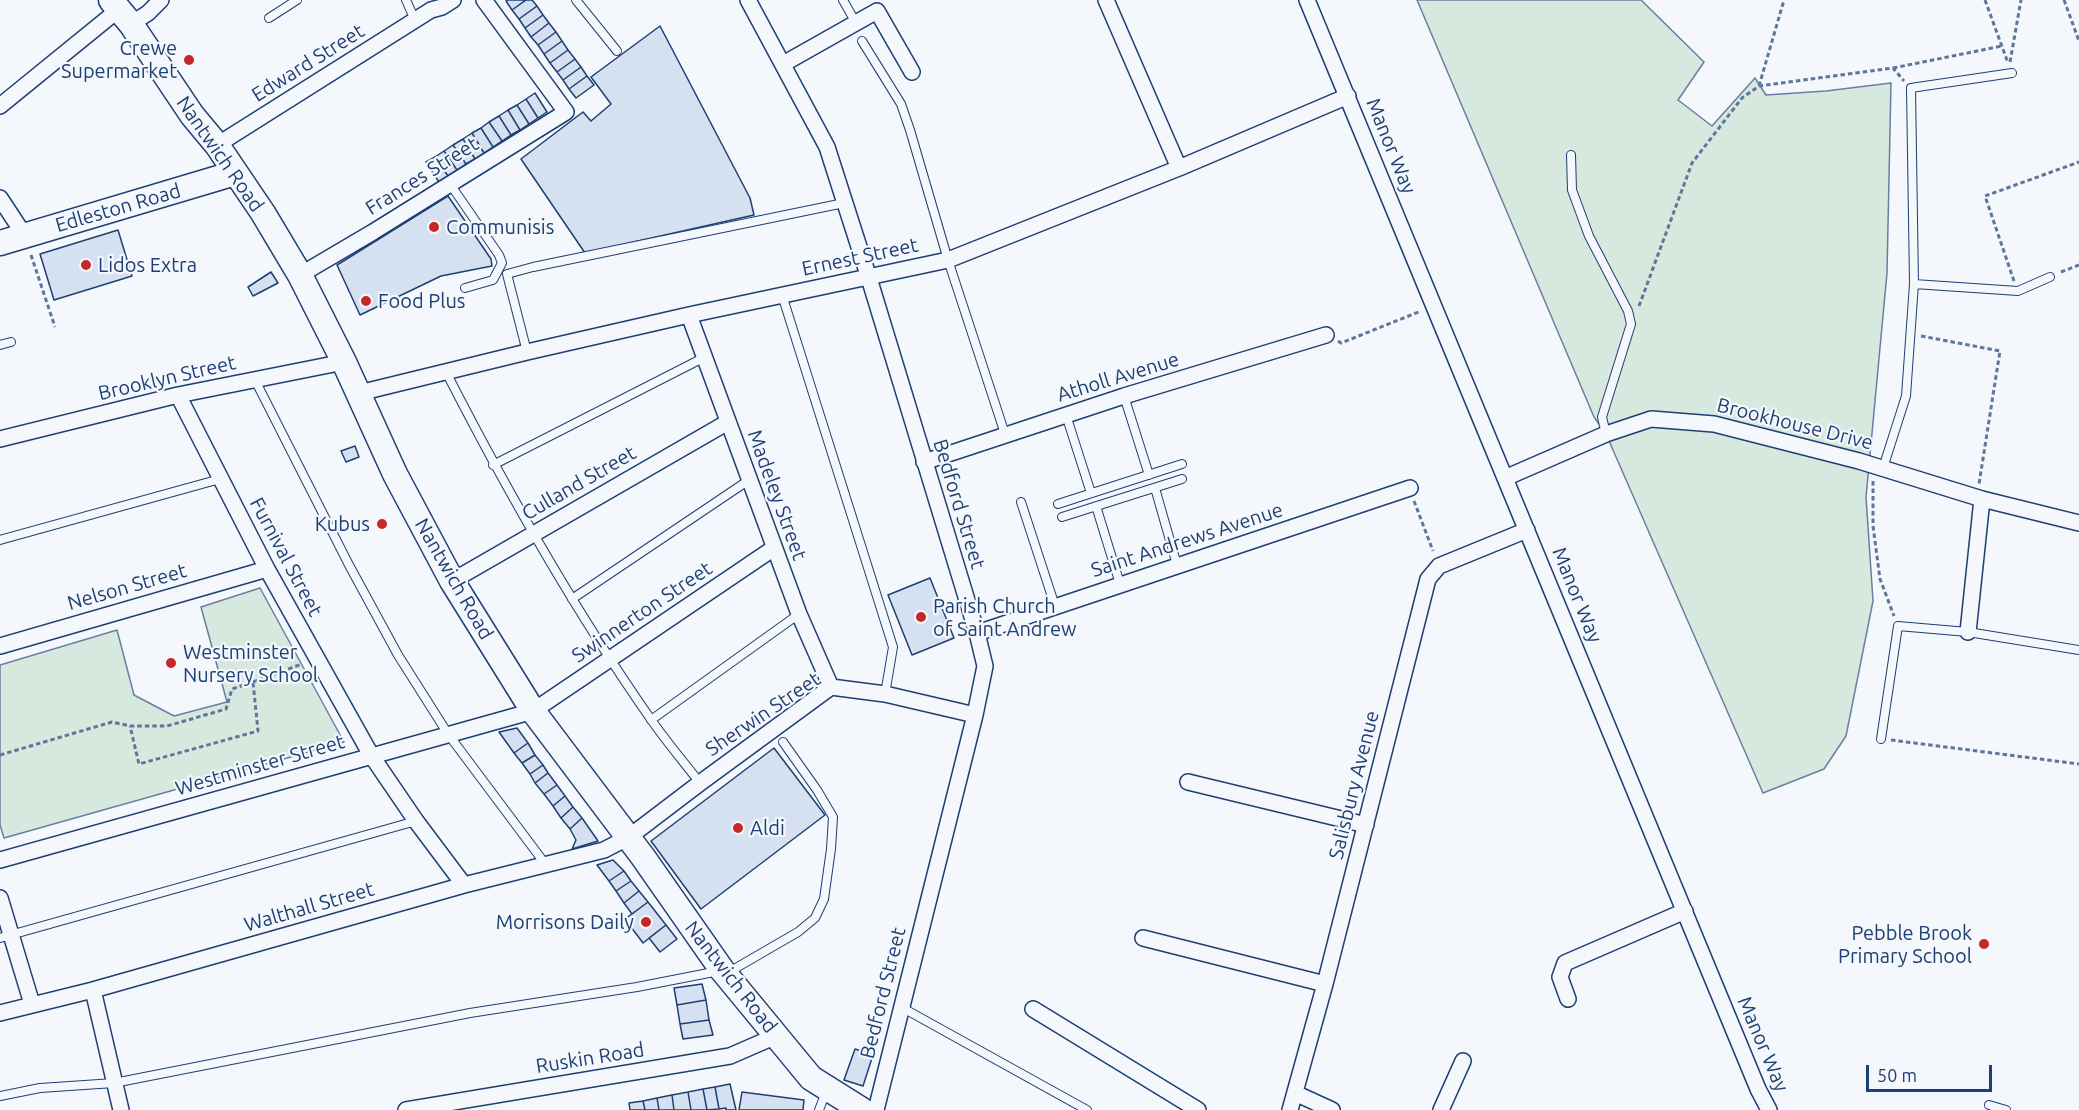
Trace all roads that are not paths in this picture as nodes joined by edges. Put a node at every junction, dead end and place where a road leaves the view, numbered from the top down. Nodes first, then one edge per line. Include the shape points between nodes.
1 (161, 0) edge
2 (297, 0) edge
3 (406, 0) edge
4 (453, 0) edge
5 (484, 0) edge
6 (576, 0) edge
7 (748, 0) edge
8 (843, 0) edge
9 (1106, 0) edge
10 (1307, 0) edge
11 (120, 11) edge
12 (269, 18) dead end
13 (415, 20) junction
14 (856, 23) junction
15 (862, 41) dead end
16 (617, 51) dead end
17 (783, 64) junction
18 (912, 72) dead end
19 (2012, 73) dead end
20 (1348, 96) junction
21 (0, 106) edge
22 (217, 145) junction
23 (1571, 155) dead end
24 (1179, 168) junction
25 (235, 173) junction
26 (450, 184) junction
27 (0, 198) edge
28 (844, 203) junction
29 (27, 242) junction
30 (0, 243) edge
31 (948, 260) junction
32 (300, 275) junction
33 (2050, 277) road end
34 (869, 278) junction
35 (1914, 284) junction
36 (465, 288) dead end
37 (782, 295) junction
38 (689, 315) junction
39 (1326, 335) road end
40 (11, 342) dead end
41 (0, 345) edge
42 (527, 352) junction
43 (705, 357) junction
44 (344, 362) junction
45 (446, 372) junction
46 (255, 380) junction
47 (359, 393) junction
48 (178, 395) junction
49 (1124, 396) junction
50 (1066, 415) junction
51 (728, 422) junction
52 (1005, 434) junction
53 (1606, 434) junction
54 (0, 439) edge
55 (924, 462) junction
56 (1182, 464) dead end
57 (493, 465) junction
58 (1878, 467) junction
59 (1149, 475) junction
60 (1505, 478) junction
61 (220, 479) junction
62 (1182, 479) dead end
63 (749, 480) junction
64 (1155, 488) junction
65 (1410, 488) road end
66 (1091, 493) junction
67 (1979, 498) junction
68 (1021, 502) dead end
69 (1058, 504) dead end
70 (1096, 506) junction
71 (1062, 517) dead end
72 (2079, 523) edge
73 (1527, 530) junction
74 (534, 534) junction
75 (0, 540) edge
76 (774, 548) junction
77 (1177, 565) junction
78 (267, 569) junction
79 (452, 581) junction
80 (1120, 584) junction
81 (572, 599) junction
82 (1055, 606) junction
83 (799, 614) junction
84 (1968, 632) junction
85 (977, 633) junction
86 (0, 646) edge
87 (2079, 650) edge
88 (610, 659) junction
89 (831, 687) junction
90 (885, 694) junction
91 (533, 711) junction
92 (975, 715) junction
93 (651, 720) junction
94 (448, 734) junction
95 (1881, 739) road end
96 (783, 742) dead end
97 (371, 755) junction
98 (1188, 782) dead end
99 (700, 783) junction
100 (416, 821) junction
101 (1366, 825) junction
102 (629, 837) junction
103 (0, 860) edge
104 (546, 864) junction
105 (464, 885) junction
106 (0, 898) edge
107 (1685, 911) junction
108 (6, 937) edge
109 (1143, 938) dead end
110 (724, 972) junction
111 (1325, 984) junction
112 (93, 990) junction
113 (1568, 999) dead end
114 (32, 1004) junction
115 (901, 1007) junction
116 (1033, 1009) dead end
117 (0, 1013) edge
118 (776, 1036) junction
119 (1463, 1061) dead end
120 (114, 1083) junction
121 (827, 1087) junction
122 (1295, 1092) junction
123 (0, 1096) edge
124 (1989, 1105) dead end
125 (121, 1110) edge
126 (406, 1110) edge
127 (819, 1110) edge
128 (862, 1110) edge
129 (876, 1110) edge
130 (1087, 1110) edge
131 (1198, 1110) edge
132 (1290, 1110) edge
133 (1332, 1110) edge
134 (1441, 1110) edge
135 (1769, 1110) edge
136 (2006, 1110) edge

1 - 11 street via 148,12
2 - 12 lane
3 - 13 lane
4 - 13 street, Edward Street
5 - 26 street, Frances Street via 566,112
6 - 16 lane
7 - 17 street, Bedford Street
8 - 14 lane
9 - 24 street
10 - 20 street, Manor Way
11 - 21 street
11 - 22 main road, Nantwich Road
13 - 22 street, Edward Street
14 - 17 street
14 - 18 street via 877,11
15 - 31 lane via 901,105
17 - 28 street, Bedford Street via 827,147
19 - 35 lane via 1911,88
20 - 24 street, Ernest Street
20 - 60 street, Manor Way
22 - 25 main road, Nantwich Road
23 - 53 lane via 1572,190 1589,236 1628,311 1630,324 1602,417
24 - 31 street, Ernest Street
25 - 29 main road, Edleston Road
25 - 32 main road, Nantwich Road
26 - 32 street, Frances Street
26 - 36 lane via 502,263 492,280
27 - 29 street
28 - 34 street, Bedford Street
28 - 42 lane via 507,274
29 - 30 main road, Edleston Road
31 - 34 street, Ernest Street
31 - 52 lane
32 - 44 main road, Nantwich Road
33 - 35 lane via 2018,291
34 - 37 street, Ernest Street
34 - 55 street, Bedford Street
35 - 58 lane via 1906,396
37 - 38 street, Ernest Street
37 - 90 lane via 893,647
38 - 42 street, Ernest Street
38 - 43 street, Madeley Street
39 - 49 street, Atholl Avenue
40 - 41 lane
42 - 45 street, Ernest Street
43 - 51 street, Madeley Street
43 - 57 lane
44 - 46 street, Brooklyn Street
44 - 47 main road, Nantwich Road
45 - 47 street, Ernest Street
45 - 57 lane
46 - 48 street, Brooklyn Street
46 - 94 lane via 374,613
47 - 79 main road, Nantwich Road via 395,474
48 - 54 street, Brooklyn Street
48 - 61 street, Furnival Street
49 - 50 street, Atholl Avenue
49 - 59 lane
50 - 52 street, Atholl Avenue
50 - 66 lane
51 - 63 street, Madeley Street
51 - 74 street, Culland Street
52 - 55 street, Atholl Avenue
53 - 58 street, Brookhouse Drive via 1652,419 1714,424
53 - 60 street, Brookhouse Drive
55 - 85 street, Bedford Street
56 - 59 lane
57 - 74 lane
58 - 67 street, Brookhouse Drive
59 - 66 lane
60 - 73 street, Manor Way
61 - 75 lane
61 - 78 street, Furnival Street
62 - 64 lane
63 - 76 street, Madeley Street
63 - 81 lane
64 - 70 lane
64 - 77 lane
65 - 77 street, Saint Andrews Avenue
66 - 69 lane
67 - 72 street, Brookhouse Drive
67 - 84 street
68 - 82 lane
70 - 71 lane
70 - 80 lane
73 - 101 street, Salisbury Avenue via 1439,566 1428,579
73 - 107 street, Manor Way
74 - 79 street, Culland Street
74 - 81 lane
76 - 83 street, Madeley Street
76 - 88 street, Swinnerton Street
77 - 80 street, Saint Andrews Avenue
78 - 86 street, Nelson Street
78 - 97 street, Furnival Street
79 - 91 main road, Nantwich Road
80 - 82 street, Saint Andrews Avenue
81 - 88 lane
82 - 85 street, Saint Andrews Avenue
83 - 89 street, Madeley Street
83 - 93 lane
84 - 87 lane
84 - 95 lane via 1898,626
85 - 92 street, Bedford Street via 985,666
88 - 91 street, Swinnerton Street
88 - 93 lane
89 - 90 street, Sherwin Street
89 - 99 street, Sherwin Street
90 - 92 street, Sherwin Street
91 - 94 street, Westminster Street
91 - 102 main road, Nantwich Road
92 - 115 street, Bedford Street
93 - 99 lane
94 - 97 street, Westminster Street
94 - 104 lane
96 - 110 lane via 833,817 824,899 815,918 798,932
97 - 100 street, Furnival Street
97 - 103 street, Westminster Street
98 - 101 street
99 - 102 street, Sherwin Street
100 - 105 street, Furnival Street
100 - 108 lane
101 - 111 street, Salisbury Avenue
102 - 104 street, Walthall Street via 604,850
102 - 110 main road, Nantwich Road
104 - 105 street, Walthall Street
105 - 112 street, Walthall Street
106 - 108 street
107 - 113 street via 1565,963 1560,977
107 - 135 street, Manor Way
108 - 114 street
109 - 111 street
110 - 118 main road, Nantwich Road
110 - 120 lane via 470,1013
111 - 122 street, Salisbury Avenue
112 - 114 street, Walthall Street
112 - 120 street
114 - 117 street, Walthall Street
115 - 129 street, Bedford Street
115 - 130 lane
116 - 131 street
118 - 121 main road, Nantwich Road via 811,1078
118 - 126 street, Ruskin Road via 730,1056
119 - 134 street
120 - 123 lane via 40,1088
120 - 125 street
121 - 127 lane
121 - 128 main road, Nantwich Road
122 - 132 street, Salisbury Avenue
122 - 133 street
124 - 136 lane

